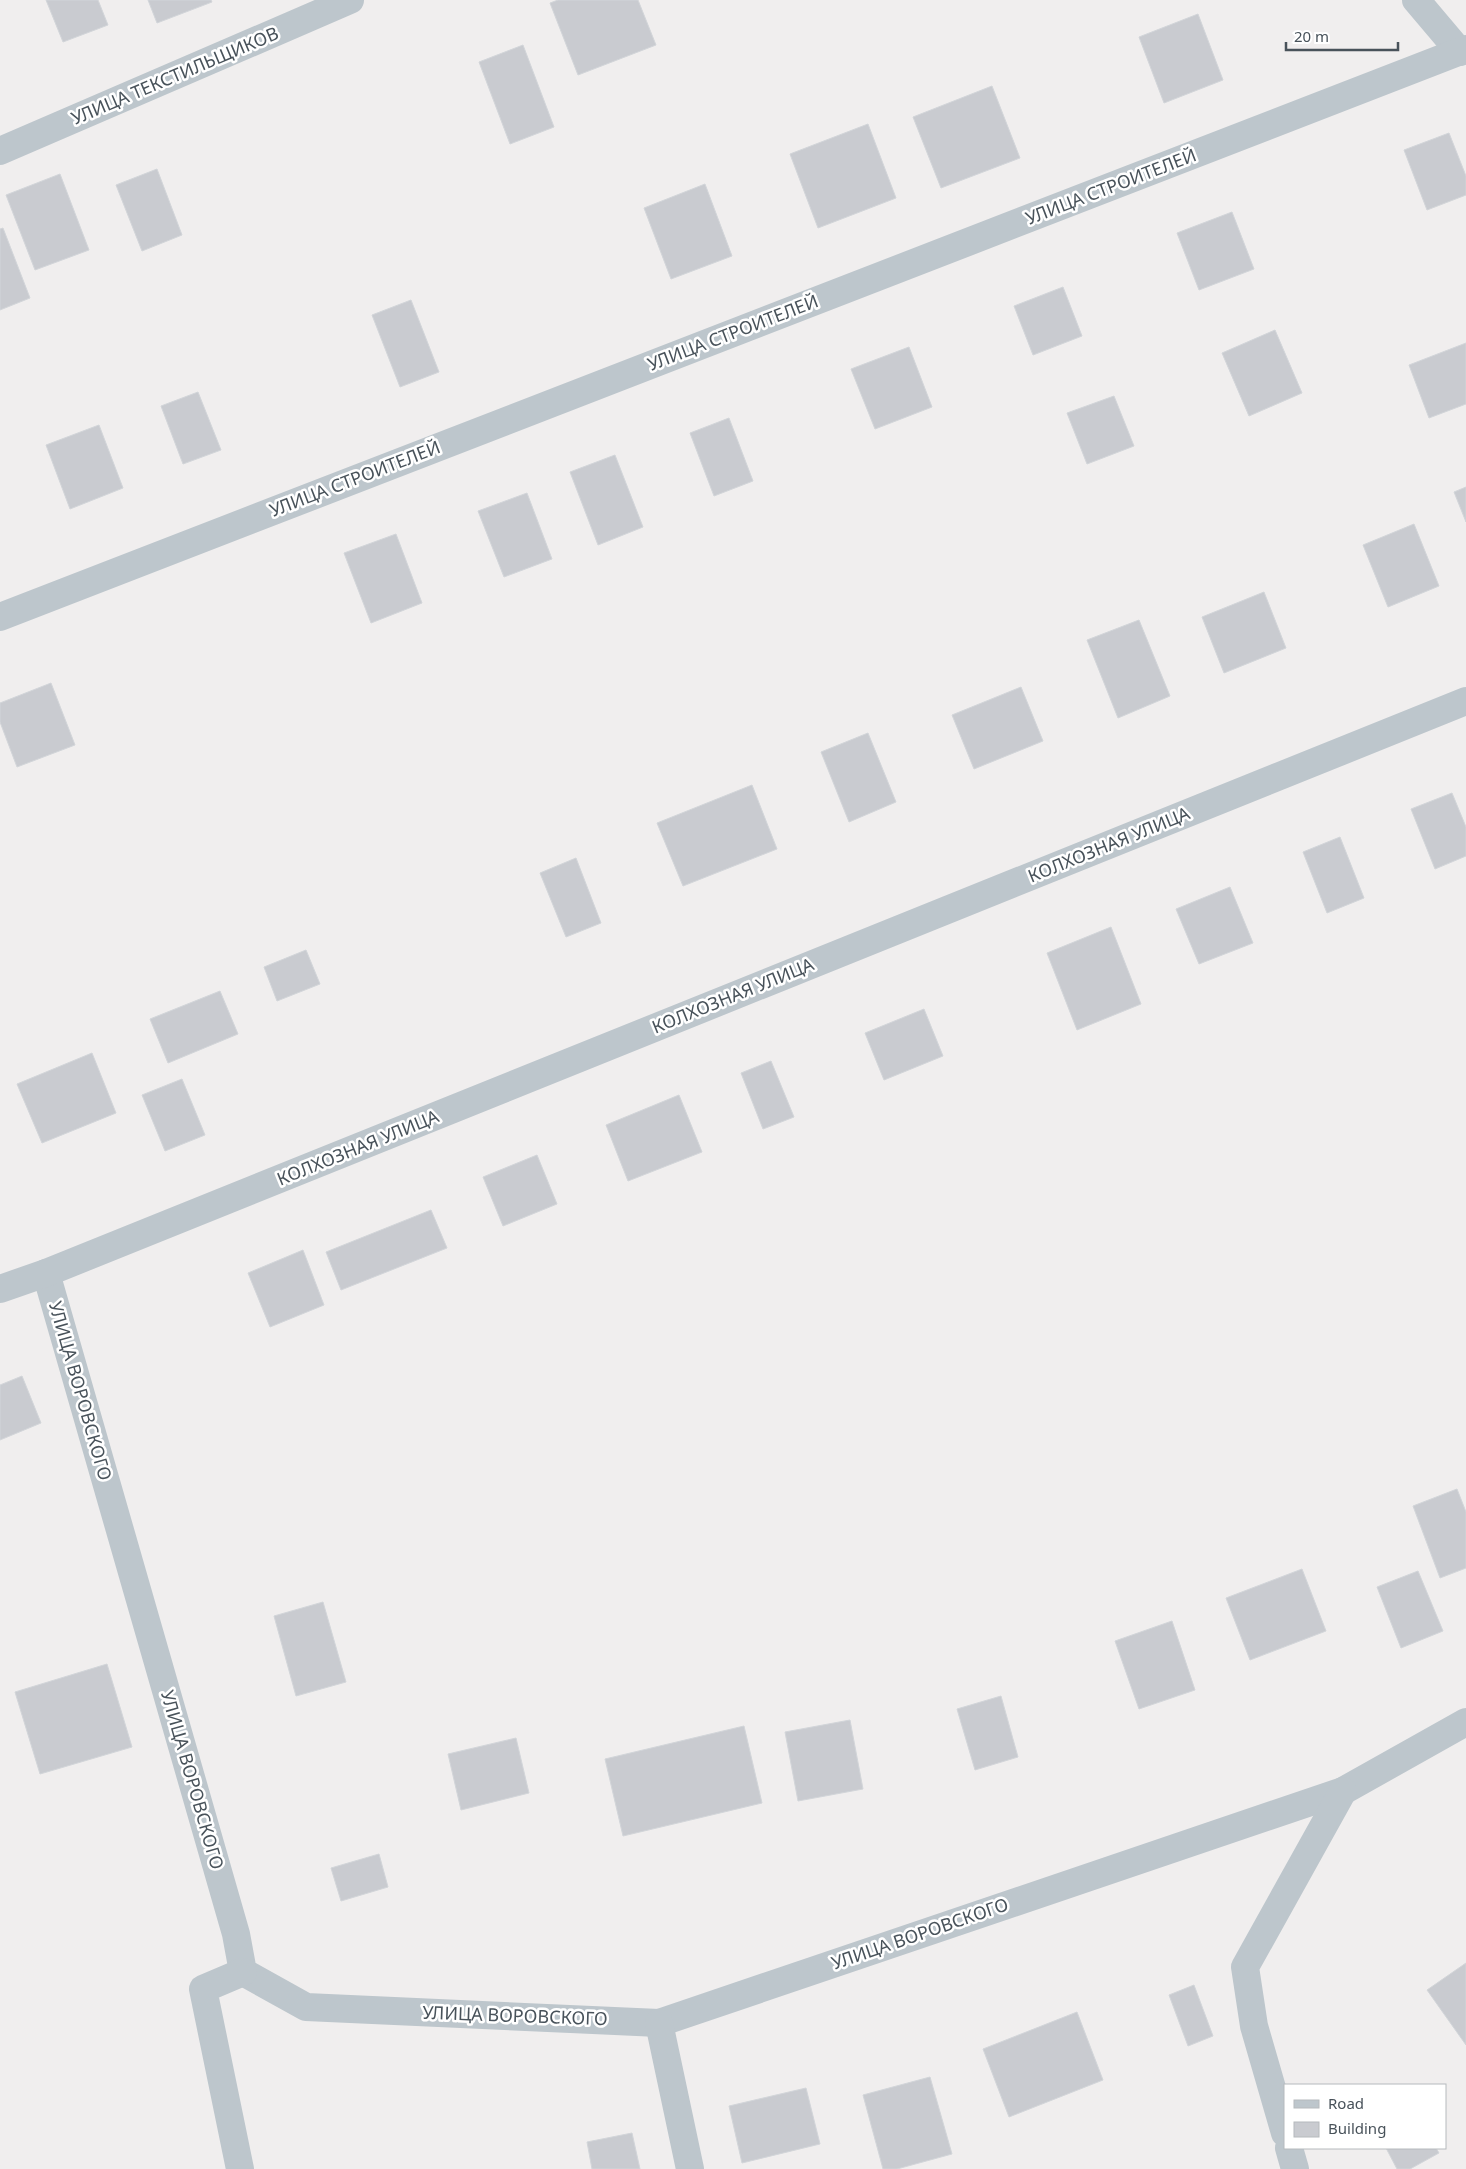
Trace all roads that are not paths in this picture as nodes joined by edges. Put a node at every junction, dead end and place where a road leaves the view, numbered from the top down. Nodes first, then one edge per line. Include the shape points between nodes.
1 (350, 0) edge
2 (1416, 0) edge
3 (1463, 50) edge
4 (0, 151) edge
5 (0, 617) edge
6 (1466, 701) edge
7 (46, 1273) junction
8 (0, 1289) edge
9 (1466, 1722) edge
10 (1343, 1791) junction
11 (243, 1972) junction
12 (659, 2023) junction
13 (1284, 2130) edge
14 (1289, 2149) edge
15 (240, 2169) edge
16 (690, 2169) edge
17 (1295, 2169) edge

1 - 4 street, УЛИЦА ТЕКСТИЛЬЩИКОВ
2 - 3 street
3 - 5 street, УЛИЦА СТРОИТЕЛЕЙ
6 - 7 street, КОЛХОЗНАЯ УЛИЦА
7 - 8 street, КОЛХОЗНАЯ УЛИЦА
7 - 11 street, УЛИЦА ВОРОВСКОГО via 236,1934
9 - 10 street, УЛИЦА ВОРОВСКОГО
10 - 12 street, УЛИЦА ВОРОВСКОГО
10 - 13 street via 1245,1967 1254,2026
11 - 12 street, УЛИЦА ВОРОВСКОГО via 306,2007
11 - 15 street via 203,1989
12 - 16 street
14 - 17 street

